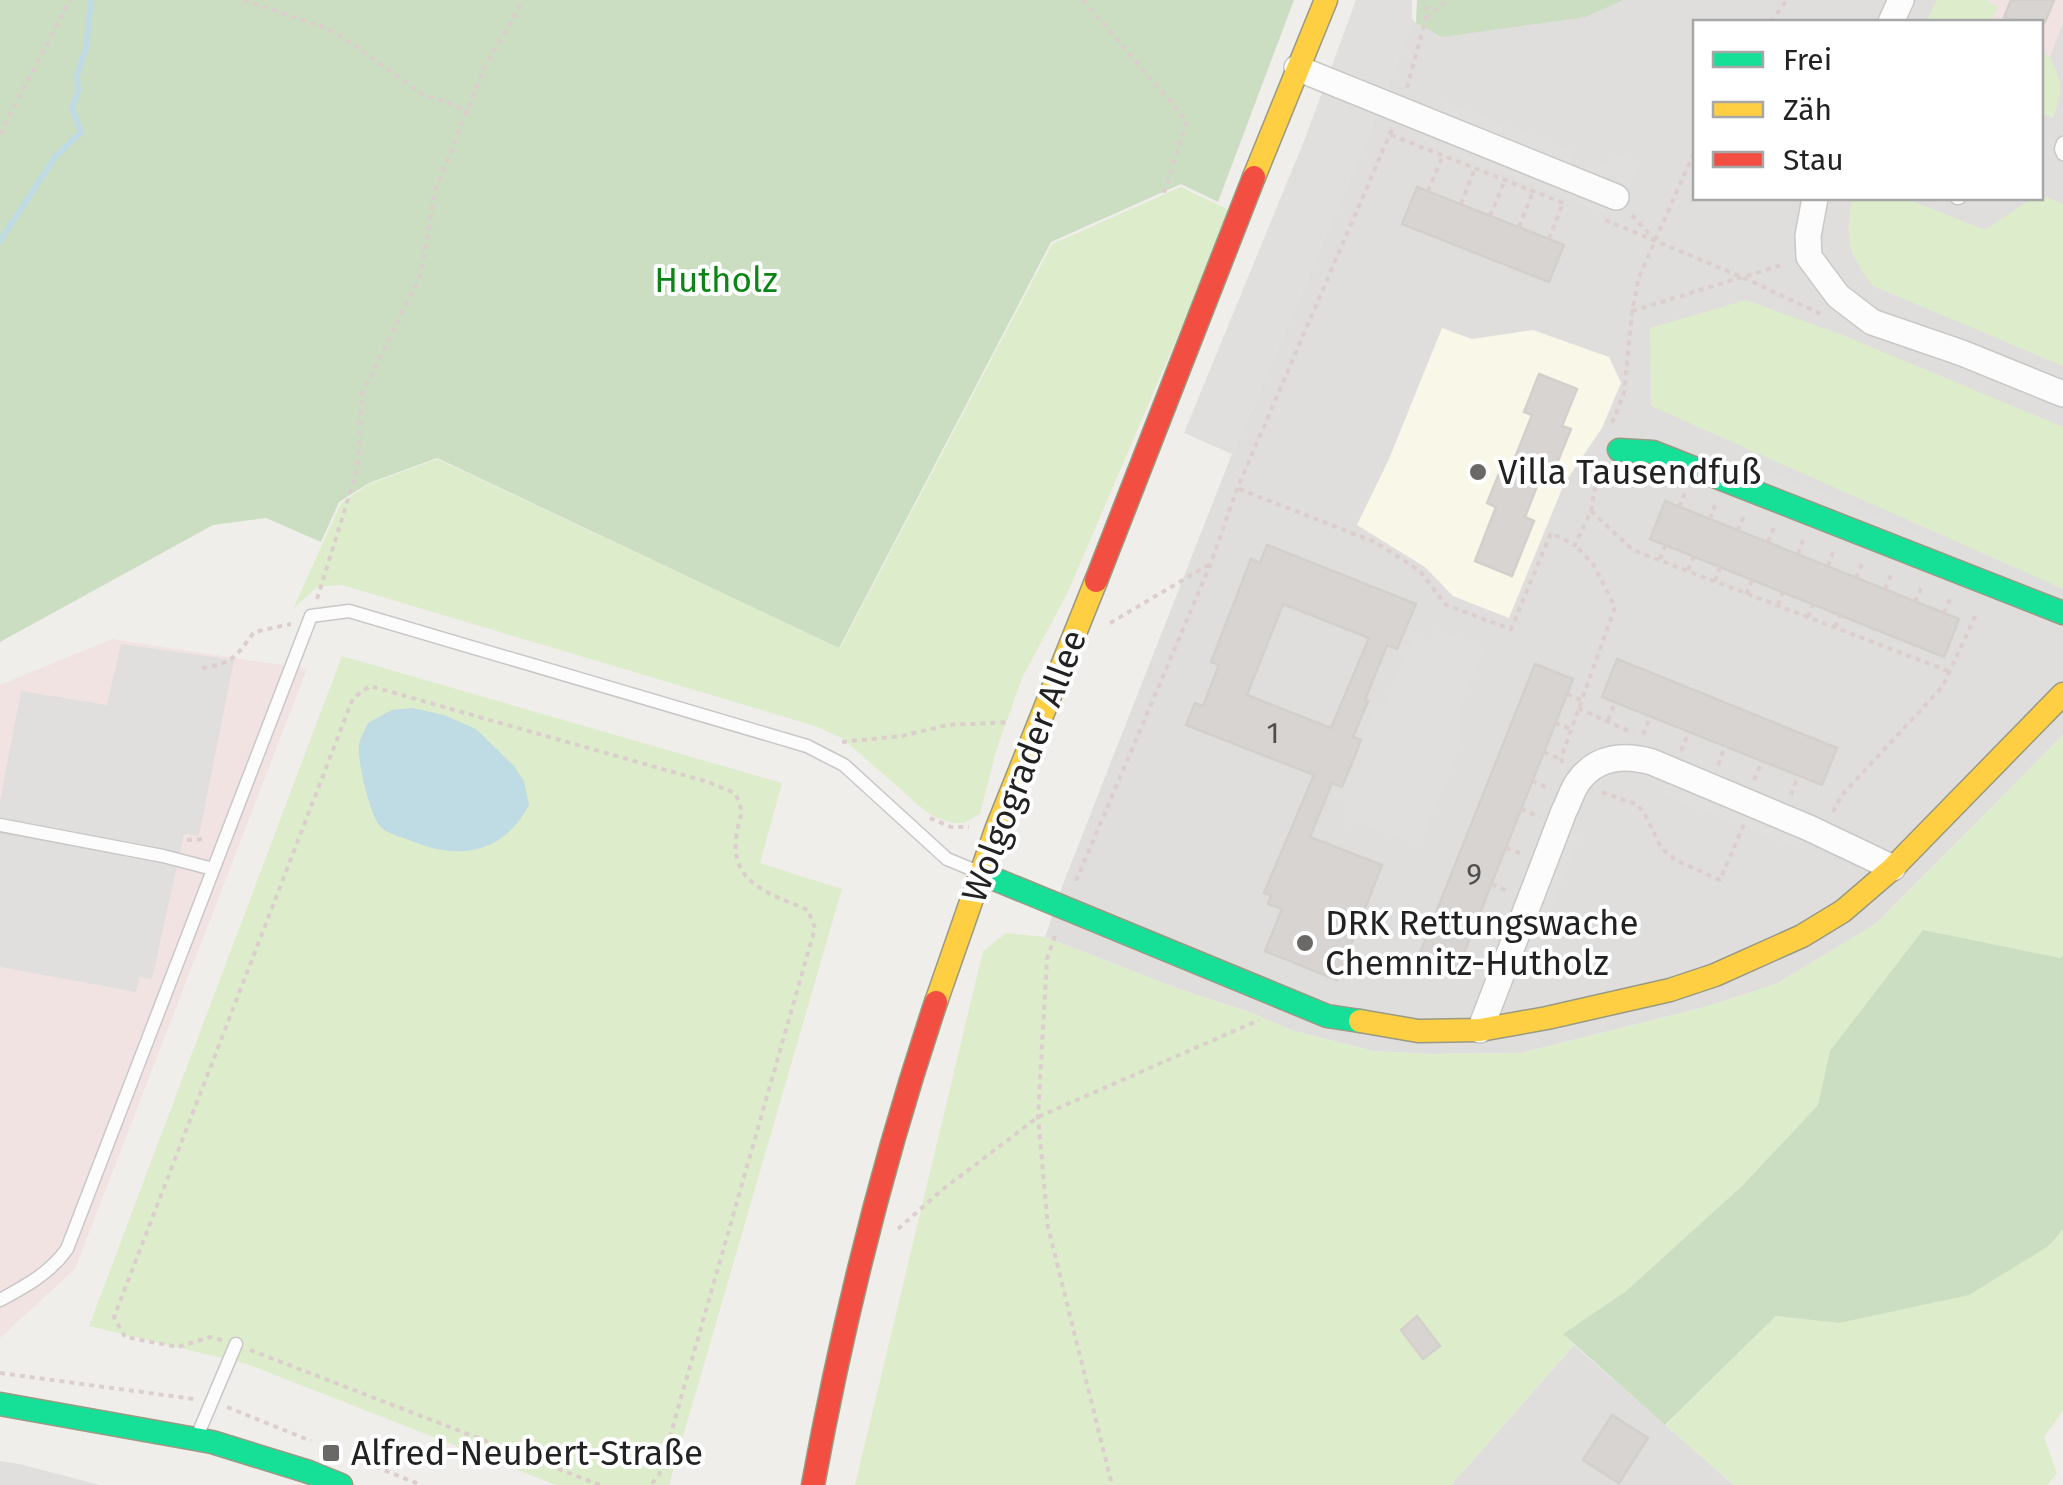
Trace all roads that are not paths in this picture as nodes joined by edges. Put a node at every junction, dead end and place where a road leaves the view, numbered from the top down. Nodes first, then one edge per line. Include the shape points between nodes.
1 (1326, 0) edge
2 (1297, 68) junction
3 (2063, 143) edge
4 (2063, 154) edge
5 (1616, 197) road end
6 (1815, 200) edge
7 (2063, 394) edge
8 (1610, 456) road end
9 (2063, 613) edge
10 (2063, 694) edge
11 (0, 825) edge
12 (1894, 868) junction
13 (213, 869) junction
14 (980, 873) junction
15 (1480, 1030) junction
16 (0, 1300) edge
17 (236, 1344) road end
18 (0, 1404) edge
19 (196, 1439) junction
20 (308, 1478) edge
21 (342, 1485) edge
22 (813, 1485) edge

1 - 2 street, Wolgograder Allee
2 - 5 street via 1378,99 1396,123
2 - 14 street, Wolgograder Allee
3 - 4 lane
6 - 7 street via 1809,256 1838,296 1872,322
8 - 9 street via 1653,452
10 - 12 street
11 - 13 lane
12 - 15 street via 1802,936 1715,975
12 - 15 street via 1652,762 1629,756 1601,762 1579,780 1564,812
13 - 14 lane via 311,616 349,611 807,746 844,765 947,859
13 - 16 lane via 68,1250
14 - 15 street via 1327,1016 1418,1030
14 - 22 street, Wolgograder Allee via 860,1261
17 - 19 lane
18 - 19 street
19 - 20 street
20 - 21 street

